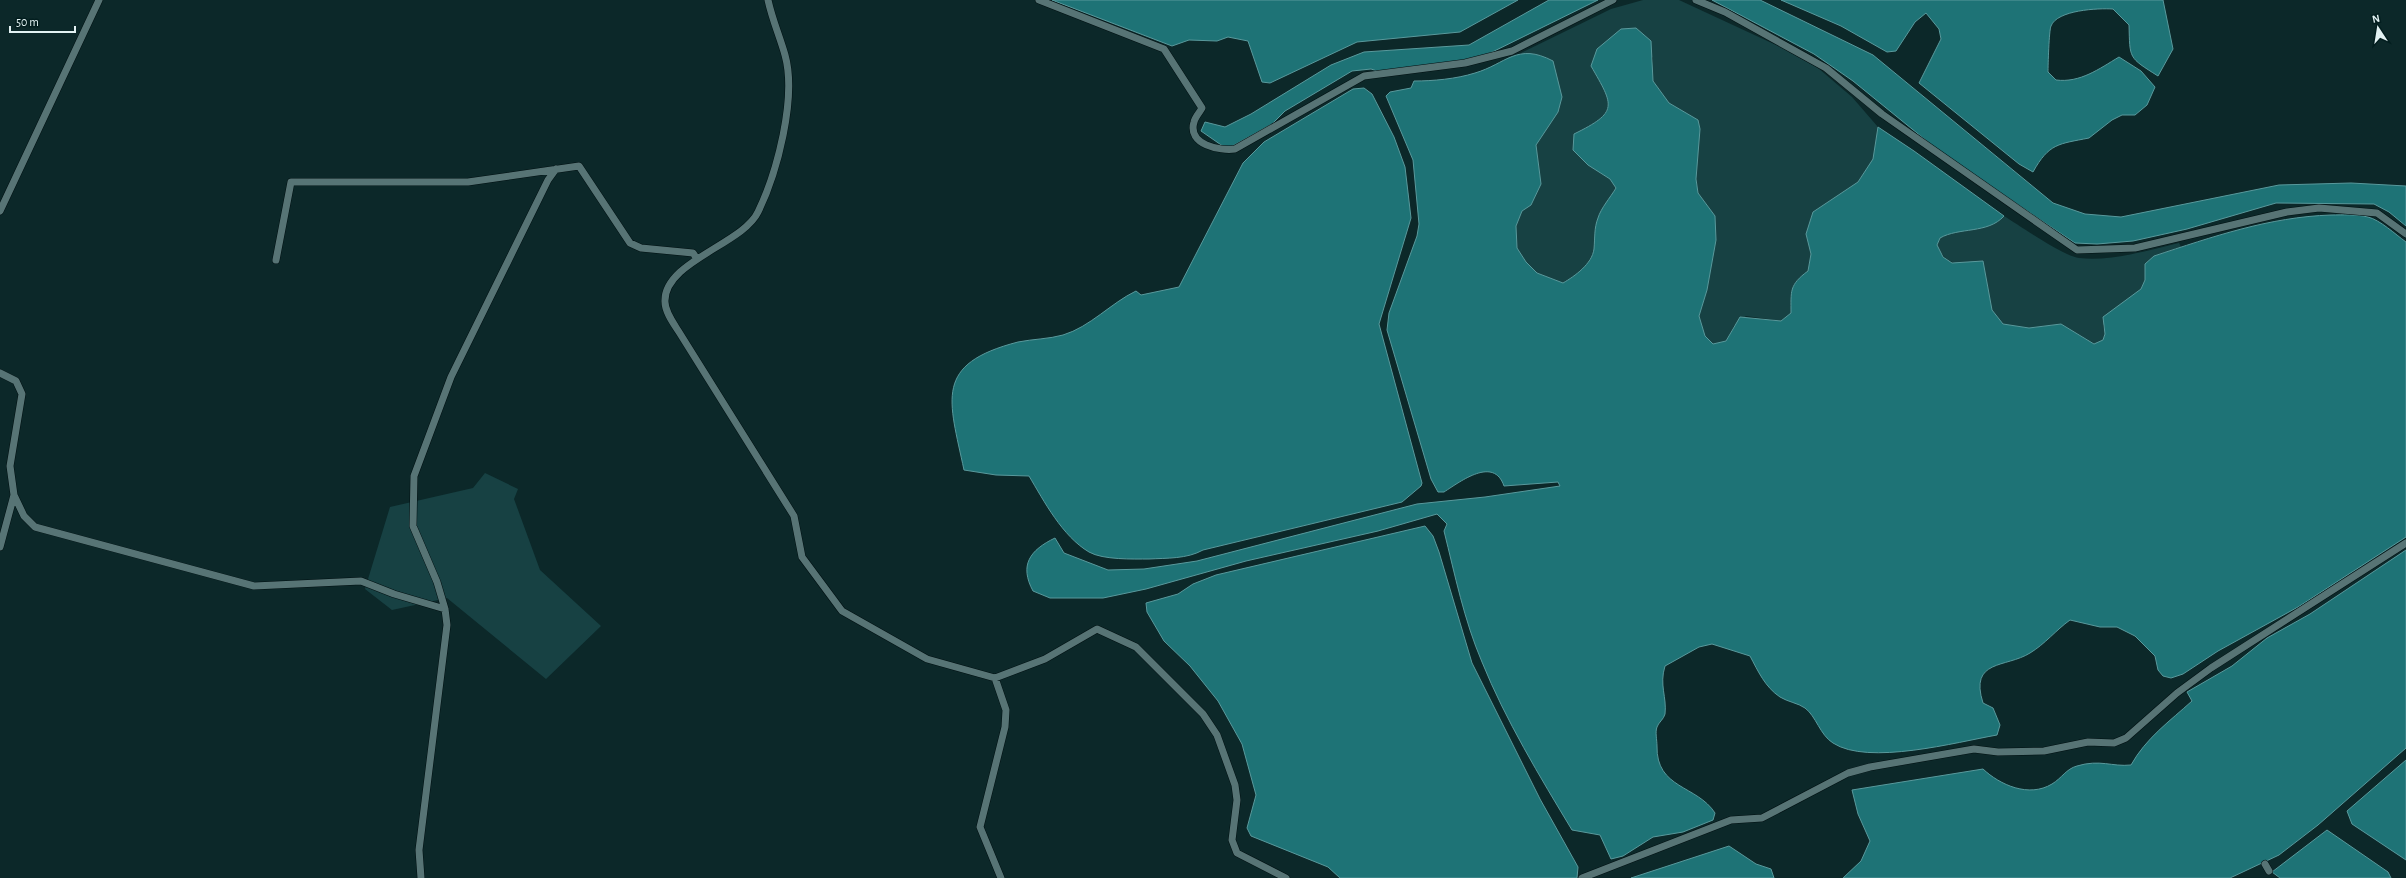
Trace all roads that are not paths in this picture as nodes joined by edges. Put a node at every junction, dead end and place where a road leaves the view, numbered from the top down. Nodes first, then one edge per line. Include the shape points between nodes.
1 (99, 0) edge
2 (768, 0) edge
3 (1038, 0) edge
4 (1613, 0) edge
5 (1696, 0) edge
6 (556, 169) junction
7 (2, 200) edge
8 (0, 211) edge
9 (2406, 234) edge
10 (697, 259) junction
11 (276, 260) dead end
12 (0, 373) edge
13 (14, 495) junction
14 (2406, 543) edge
15 (0, 547) edge
16 (445, 609) junction
17 (994, 678) junction
18 (2265, 864) dead end
19 (2269, 871) dead end
20 (421, 878) edge
21 (1001, 878) edge
22 (1286, 878) edge
23 (1582, 878) edge

1 - 7 street
2 - 10 street via 774,28 785,56 789,87 784,132 778,155 758,213 743,231
3 - 4 street via 1164,49 1202,108 1194,122 1194,133 1203,144 1222,150 1235,149 1364,76 1465,63 1512,51
5 - 9 street via 1726,12 1826,68 1882,114 2077,250 2136,248 2287,212 2319,208 2377,213
6 - 10 street via 579,166 630,243 641,248 693,253
6 - 11 street via 468,182 291,182
6 - 16 street via 548,180 451,377 414,476 412,526 437,582
7 - 8 street
10 - 17 street via 675,278 664,302 678,332 794,516 802,557 842,610 927,659
12 - 13 street via 16,381 22,394 10,466
13 - 15 street
13 - 16 street via 24,516 35,527 254,586 361,581
14 - 23 street via 2211,668 2177,693 2126,738 2114,743 2088,742 2044,750 1998,752 1974,749 1870,767 1848,773 1762,818 1731,820
16 - 20 street via 447,625 419,850
17 - 21 street via 1006,710 1005,727 980,827
17 - 22 street via 1045,660 1097,629 1136,647 1203,714 1217,735 1235,785 1237,800 1232,840 1237,853
18 - 19 street

